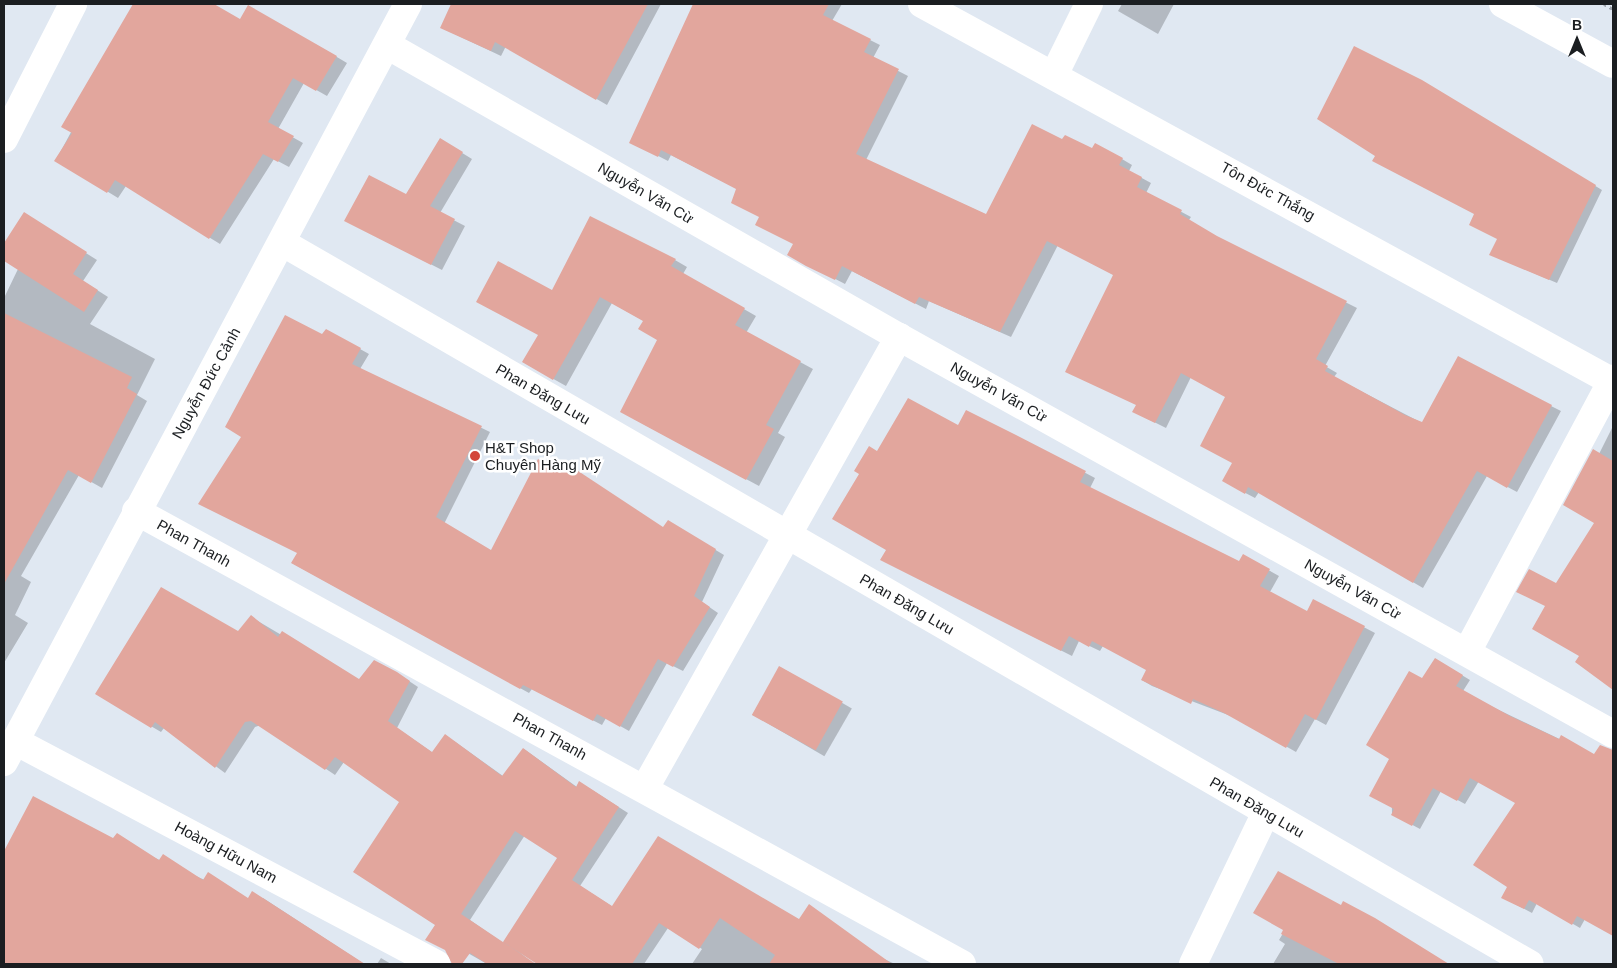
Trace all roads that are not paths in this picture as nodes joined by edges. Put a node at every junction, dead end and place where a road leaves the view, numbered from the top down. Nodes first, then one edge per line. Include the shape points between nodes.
1 (73, 4) edge
2 (408, 4) edge
3 (922, 4) edge
4 (1089, 4) edge
5 (1502, 4) edge
6 (387, 44) junction
7 (1613, 64) edge
8 (1054, 74) junction
9 (4, 139) edge
10 (283, 244) junction
11 (899, 337) junction
12 (1613, 380) edge
13 (136, 511) junction
14 (787, 535) junction
15 (1467, 652) junction
16 (1613, 734) edge
17 (9, 752) edge
18 (646, 788) junction
19 (1266, 812) junction
20 (437, 964) edge
21 (962, 964) edge
22 (1193, 964) edge
23 (1530, 964) edge

1 - 9 street
2 - 6 street, Nguyễn Đức Cảnh
3 - 8 street, Tôn Đức Thắng
4 - 8 street
5 - 7 street
6 - 10 street, Nguyễn Đức Cảnh
6 - 11 street, Nguyễn Văn Cừ
8 - 12 street, Tôn Đức Thắng
10 - 13 street, Nguyễn Đức Cảnh
10 - 14 street, Phan Đăng Lưu
11 - 14 street
11 - 15 street, Nguyễn Văn Cừ
12 - 15 street
13 - 17 street, Nguyễn Đức Cảnh
13 - 18 street, Phan Thanh
14 - 18 street
14 - 19 street, Phan Đăng Lưu
15 - 16 street, Nguyễn Văn Cừ
17 - 20 street, Hoàng Hữu Nam
18 - 21 street, Phan Thanh
19 - 22 street
19 - 23 street, Phan Đăng Lưu

